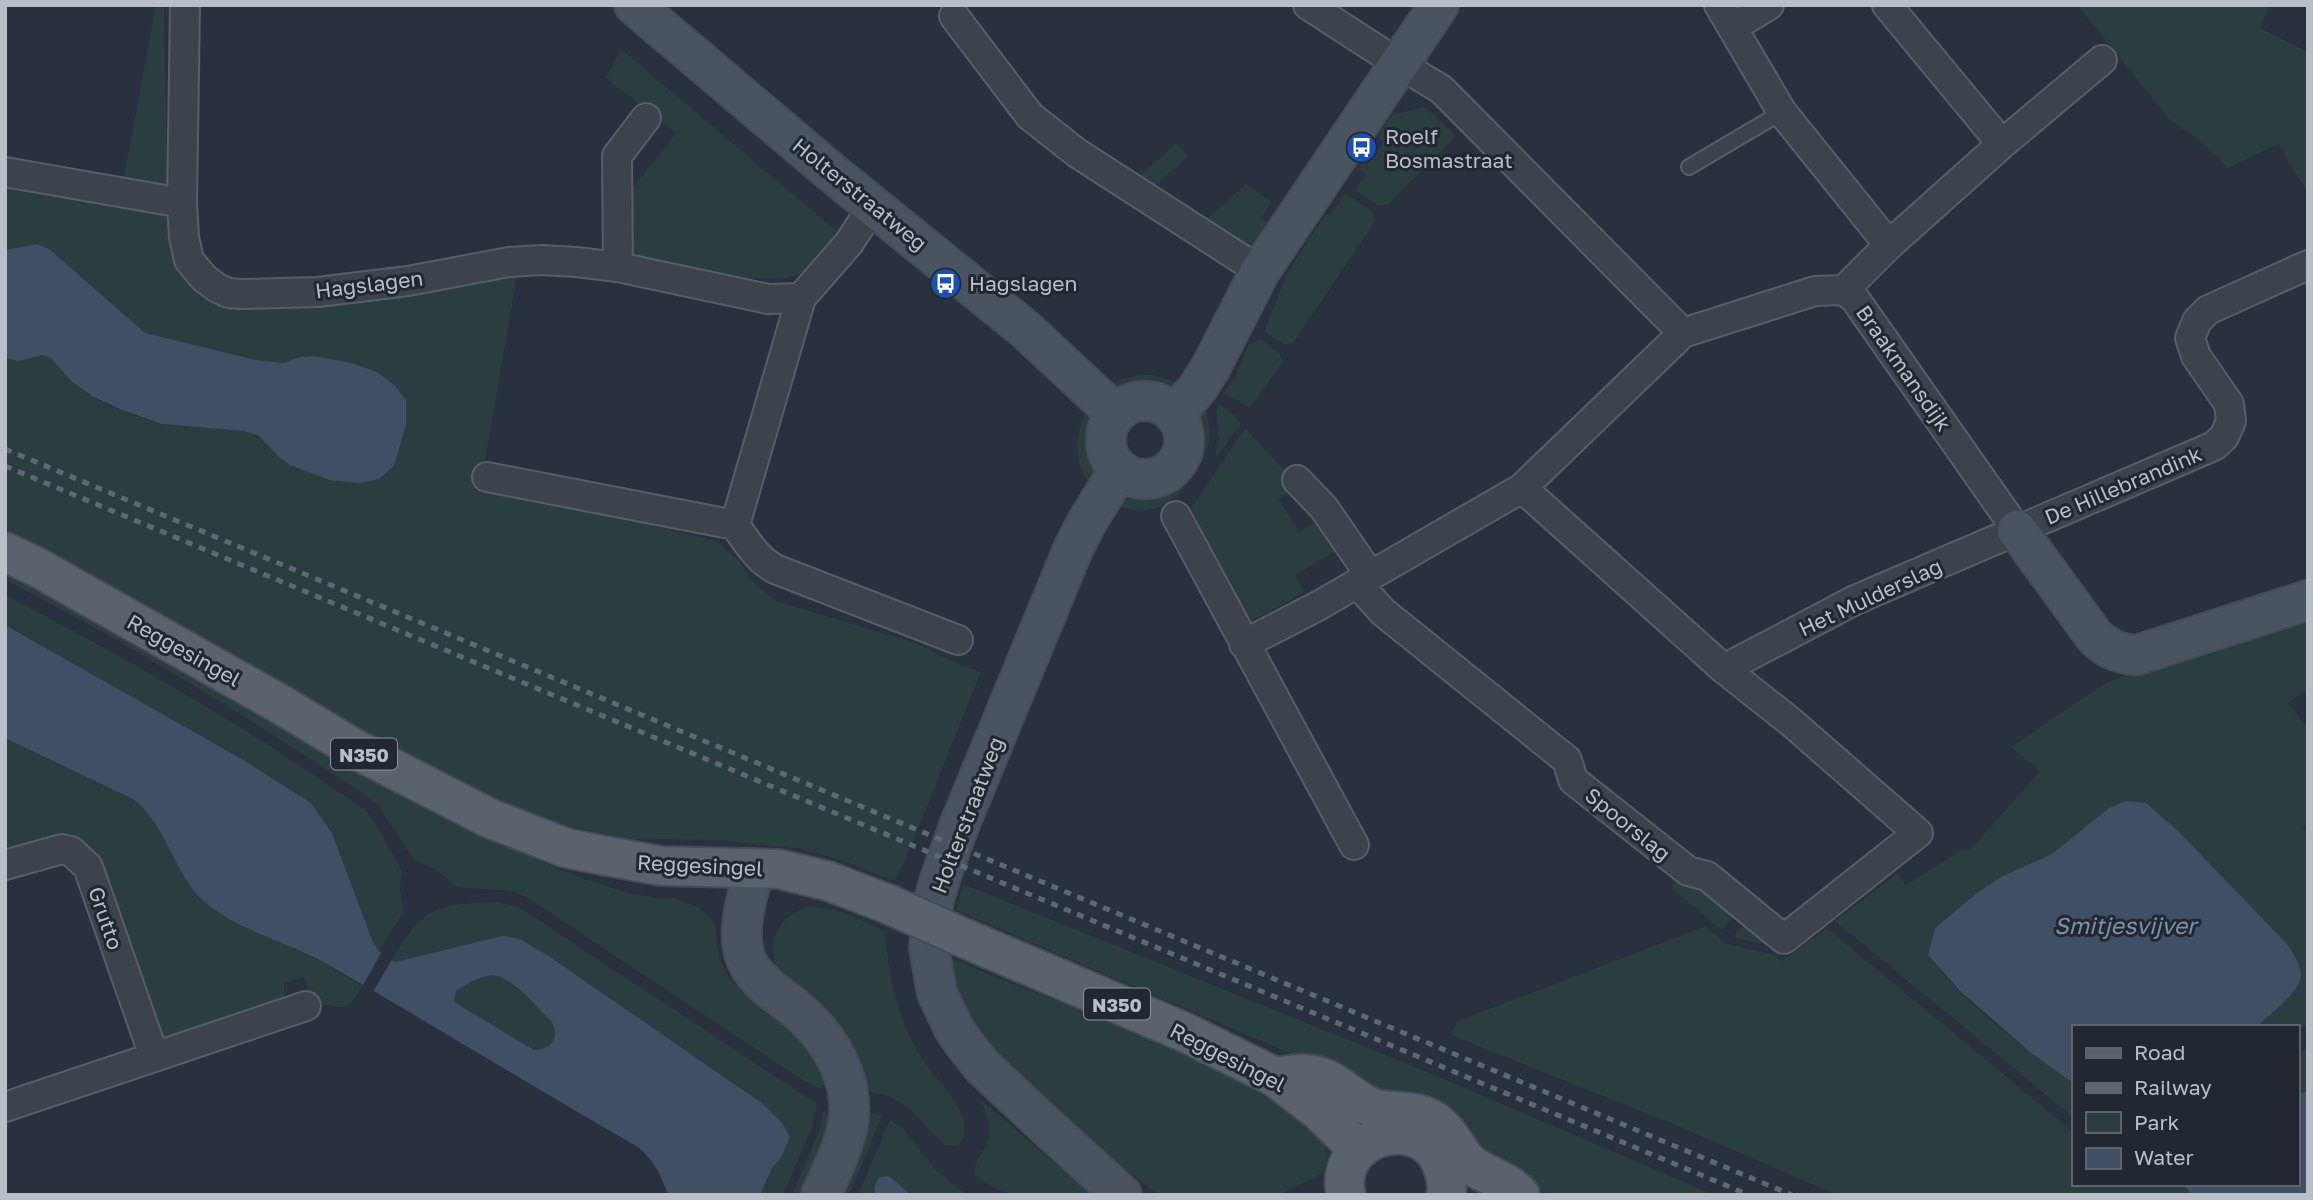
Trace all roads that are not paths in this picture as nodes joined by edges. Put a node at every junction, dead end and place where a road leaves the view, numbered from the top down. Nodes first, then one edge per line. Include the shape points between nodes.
1 (185, 5) edge
2 (634, 5) edge
3 (1308, 5) edge
4 (1439, 5) edge
5 (1769, 5) edge
6 (1887, 5) edge
7 (954, 16) dead end
8 (1726, 16) edge
9 (2102, 60) dead end
10 (1399, 64) junction
11 (1782, 111) junction
12 (646, 118) dead end
13 (2002, 144) junction
14 (1689, 167) dead end
15 (5, 172) edge
16 (182, 203) junction
17 (873, 206) junction
18 (1889, 245) junction
19 (2308, 265) edge
20 (618, 267) junction
21 (1260, 271) junction
22 (1844, 290) junction
23 (801, 298) junction
24 (1683, 333) junction
25 (1115, 413) junction
26 (1175, 414) junction
27 (1119, 470) junction
28 (487, 477) dead end
29 (1297, 480) dead end
30 (1522, 488) junction
31 (1175, 516) dead end
32 (735, 525) junction
33 (2017, 530) junction
34 (5, 552) edge
35 (1364, 579) junction
36 (2308, 600) edge
37 (958, 640) dead end
38 (1244, 644) junction
39 (1724, 670) junction
40 (1354, 845) dead end
41 (5, 865) edge
42 (754, 868) junction
43 (306, 1006) dead end
44 (154, 1056) junction
45 (1275, 1077) junction
46 (5, 1107) edge
47 (1359, 1150) junction
48 (1450, 1194) edge
49 (821, 1195) edge
50 (1122, 1195) edge
51 (1346, 1195) edge
52 (1520, 1195) edge

1 - 16 street, Hagslagen
2 - 17 main road, Holterstraatweg
3 - 10 street
4 - 10 main road
5 - 8 street
6 - 13 street
7 - 21 street via 1030,116 1050,134
8 - 11 street
9 - 13 street
10 - 21 main road
10 - 24 street via 1441,89
11 - 14 lane
11 - 18 street
12 - 20 street via 617,156
13 - 18 street
15 - 16 street
16 - 20 street, Hagslagen via 189,260 204,278 228,293 318,292 509,262 576,261
17 - 23 street via 849,243
17 - 25 main road, Holterstraatweg via 1026,330
18 - 22 street
19 - 33 street, De Hillebrandink via 2208,310 2197,321 2190,338 2196,356 2229,404 2231,421 2224,437 2214,446
20 - 23 street, Hagslagen via 768,299
21 - 26 main road via 1211,367
22 - 24 street, Braakmansdijk via 1815,291
22 - 33 street, Braakmansdijk via 1855,299
23 - 32 street
24 - 30 street
25 - 26 main road via 1138,401 1150,401
25 - 27 main road via 1105,443
26 - 27 main road via 1184,448 1170,470 1146,480
27 - 50 main road, Holterstraatweg via 1074,547 959,826 934,900 929,948 937,993 966,1046
28 - 32 street
29 - 35 street, Spoorslag via 1324,508
30 - 35 street
30 - 39 street
31 - 38 street
32 - 37 street via 775,569
33 - 36 main road, Braakmansdijk via 2095,637 2124,654 2137,655
33 - 39 street, Het Mulderslag via 1855,600
34 - 42 main road, Reggesingel / N350 via 355,749 489,818 566,848 636,862
35 - 38 street
35 - 39 street, Spoorslag via 1383,612 1567,760 1573,780 1688,871 1707,876 1784,939 1918,833
38 - 40 street
41 - 44 street, Grutto via 62,849 88,867
42 - 45 main road, Reggesingel / N350, bridge via 828,881 888,904 1184,1032
42 - 49 main road via 743,919 745,956 756,975 821,1034 840,1064 846,1085 845,1138
43 - 44 street
44 - 46 street
45 - 47 main road, Reggesingel / N350
45 - 52 main road, N350 via 1318,1076 1371,1107 1430,1119 1441,1126 1466,1160 1510,1184
47 - 48 main road via 1387,1135 1418,1139 1441,1161
47 - 51 main road via 1350,1161

